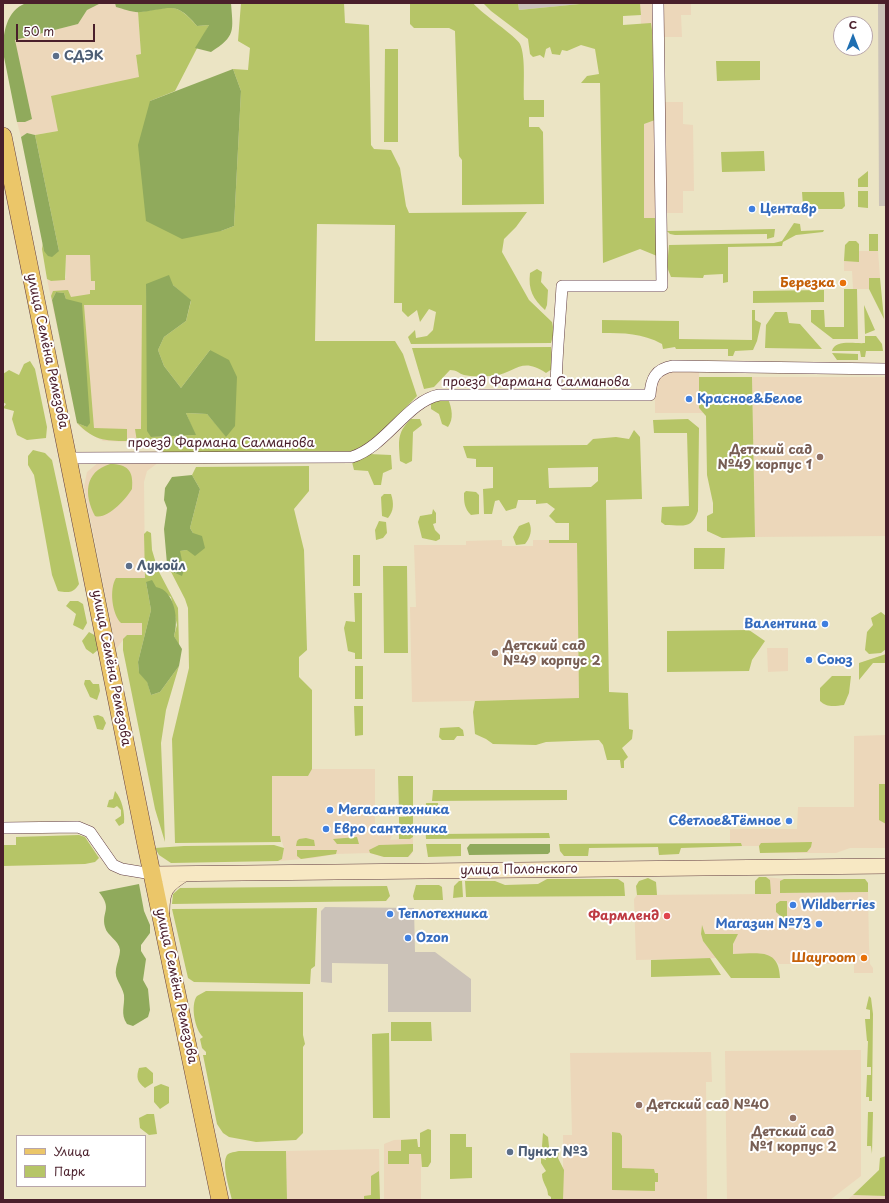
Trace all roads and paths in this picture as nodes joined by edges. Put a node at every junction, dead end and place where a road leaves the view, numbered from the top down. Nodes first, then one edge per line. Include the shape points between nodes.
1 (658, 3) edge
2 (3, 136) edge
3 (886, 369) edge
4 (556, 395) junction
5 (69, 458) junction
6 (3, 828) edge
7 (146, 845) junction
8 (886, 866) edge
9 (152, 874) junction
10 (184, 874) junction
11 (162, 918) junction
12 (220, 1200) edge

1 - 4 street via 662,286 562,286 556,348
2 - 5 main road, улица Семёна Ремезова
3 - 4 street, проезд Фармана Салманова via 673,366 661,369 652,378 650,395
4 - 5 street, проезд Фармана Салманова via 432,397 370,447 352,456
5 - 7 main road, улица Семёна Ремезова
6 - 9 street via 78,827 90,832 113,865
7 - 9 main road, улица Семёна Ремезова
7 - 10 main road via 152,857 163,868
8 - 10 main road, улица Полонского
9 - 10 main road, улица Полонского
9 - 11 main road, улица Семёна Ремезова
10 - 11 main road via 165,889
11 - 12 main road, улица Семёна Ремезова

